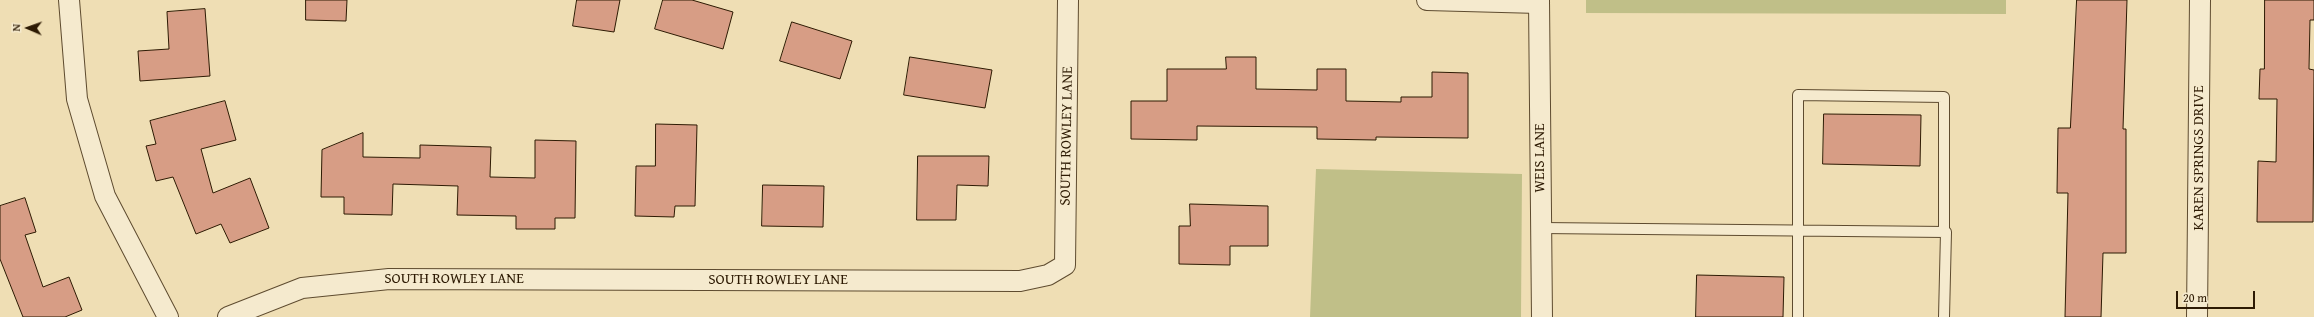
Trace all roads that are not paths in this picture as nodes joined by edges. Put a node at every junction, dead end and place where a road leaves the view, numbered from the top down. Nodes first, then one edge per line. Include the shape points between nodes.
1 (69, 0) edge
2 (1068, 0) edge
3 (1427, 0) edge
4 (2200, 0) edge
5 (1539, 2) edge
6 (1541, 228) junction
7 (1799, 230) junction
8 (1944, 232) junction
9 (168, 317) edge
10 (228, 317) edge
11 (1542, 317) edge
12 (1798, 317) edge
13 (1944, 317) edge
14 (2197, 317) edge

1 - 9 street via 77,99 105,196
2 - 10 street, SOUTH ROWLEY LANE via 1065,265 1048,275 1020,281 389,278 302,288
3 - 5 street
4 - 14 street, KAREN SPRINGS DRIVE
5 - 6 street, WEIS LANE
6 - 7 lane
6 - 11 street, WEIS LANE
7 - 8 lane
7 - 8 lane via 1798,95 1944,97
7 - 12 lane
8 - 13 lane

